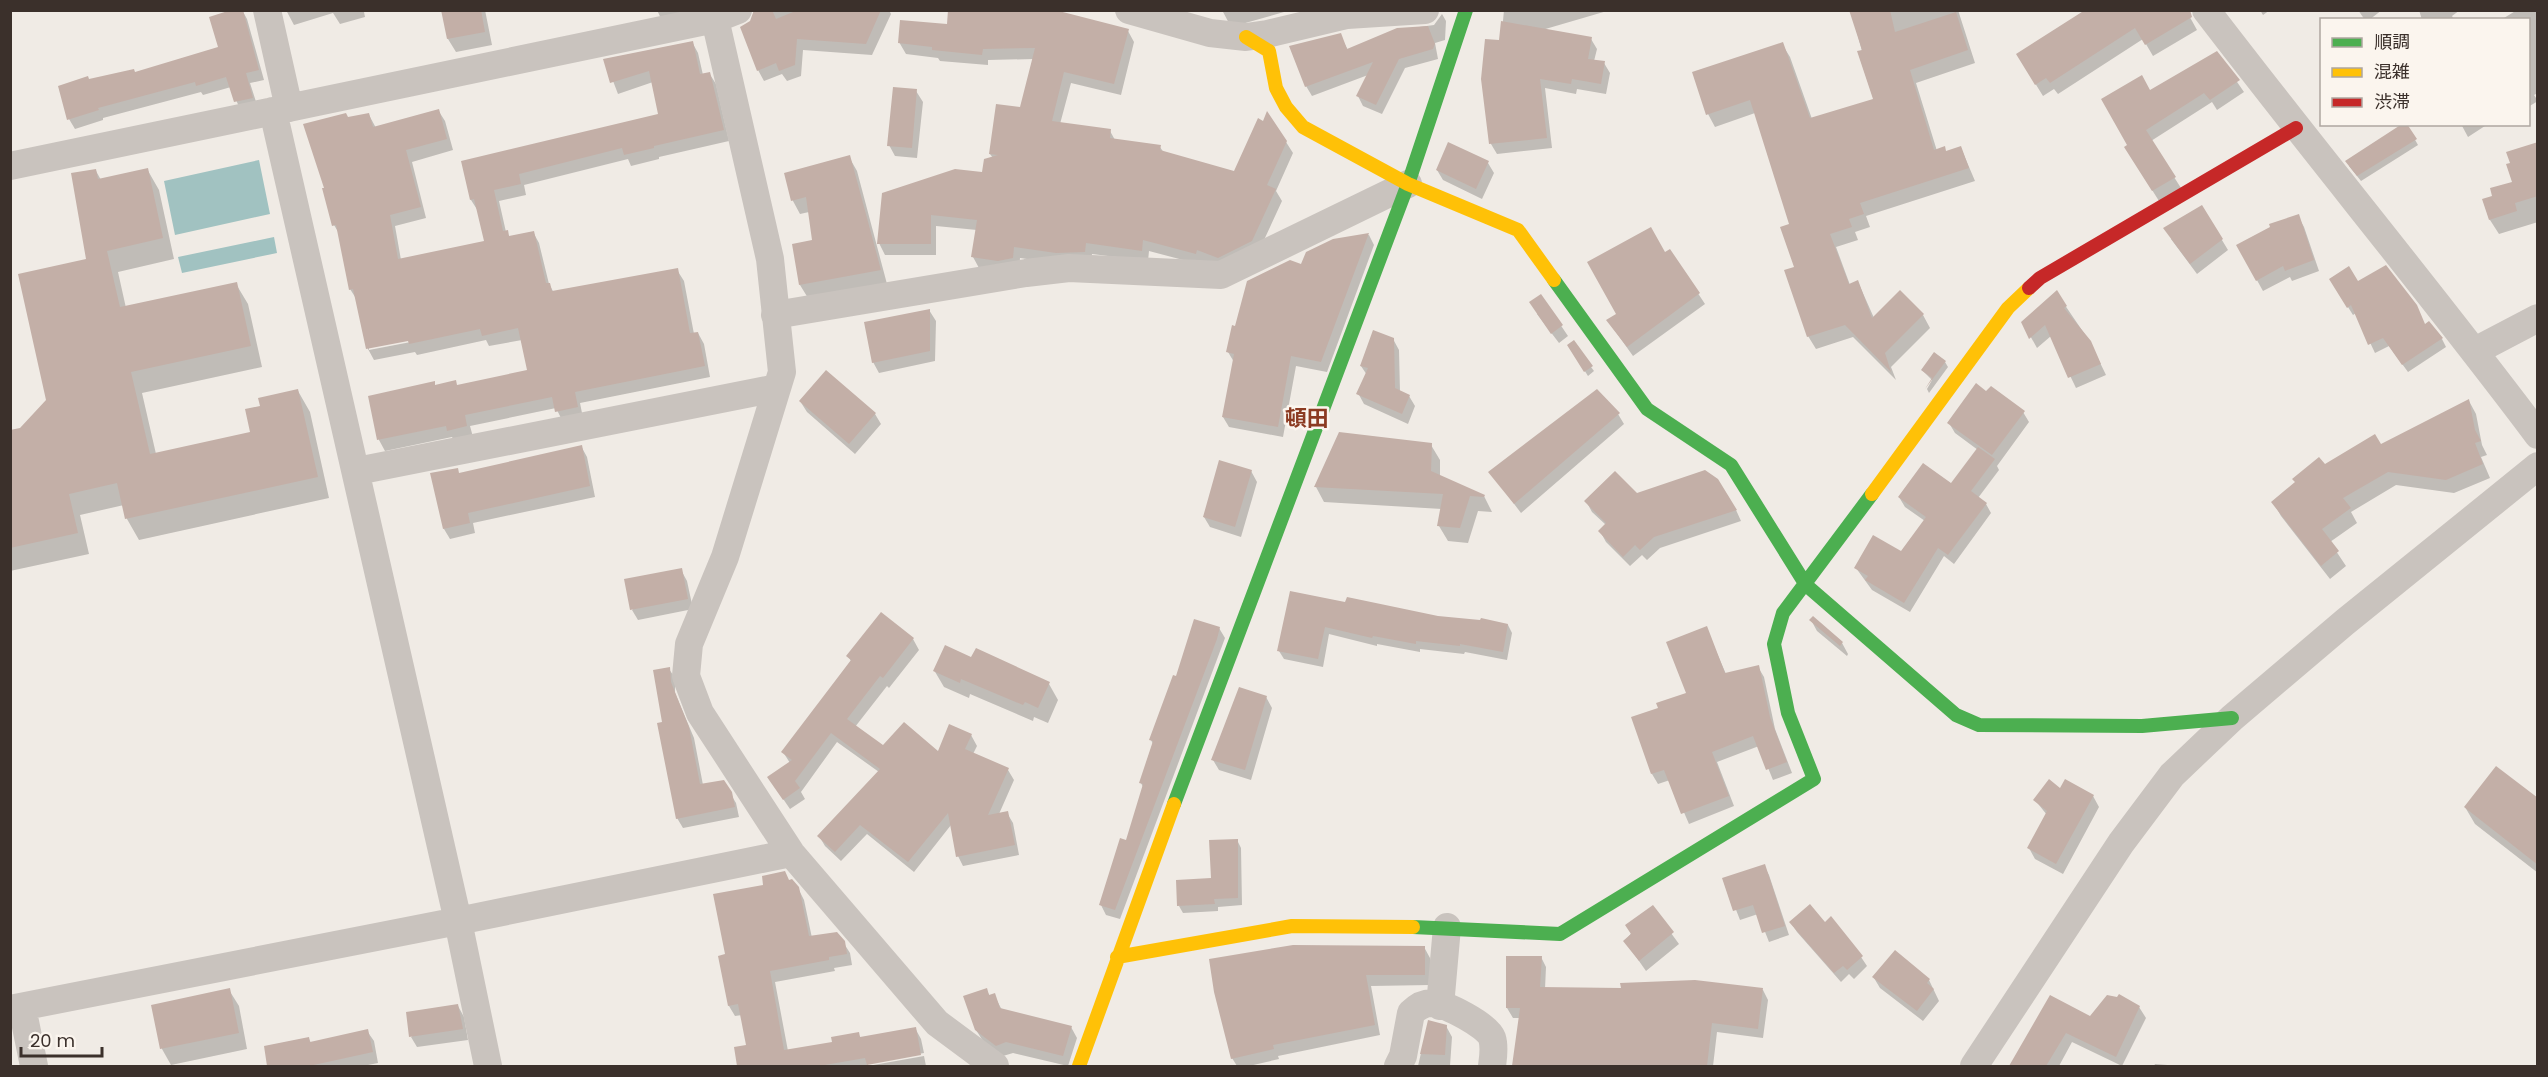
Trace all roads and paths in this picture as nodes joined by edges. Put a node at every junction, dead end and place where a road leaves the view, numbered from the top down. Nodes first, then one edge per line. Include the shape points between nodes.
1 (267, 10) edge
2 (1425, 10) edge
3 (1466, 10) edge
4 (2206, 10) edge
5 (1133, 11) edge
6 (1346, 13) edge
7 (727, 15) edge
8 (1246, 37) junction
9 (281, 109) junction
10 (2296, 128) junction
11 (10, 166) edge
12 (1408, 184) junction
13 (776, 315) junction
14 (2538, 318) edge
15 (2475, 351) junction
16 (777, 388) junction
17 (2538, 435) edge
18 (2538, 466) edge
19 (357, 471) junction
20 (1806, 585) junction
21 (2232, 718) junction
22 (791, 853) junction
23 (459, 921) junction
24 (1447, 927) junction
25 (1117, 957) junction
26 (1440, 1006) junction
27 (16, 1008) edge
28 (34, 1066) edge
29 (488, 1066) edge
30 (995, 1066) edge
31 (1079, 1066) edge
32 (1398, 1066) edge
33 (1492, 1066) edge
34 (1974, 1066) edge

1 - 9 street
2 - 6 street
3 - 12 street
4 - 10 street
5 - 8 street via 1210,33
6 - 8 street
7 - 9 street
7 - 13 street via 770,259
8 - 12 street via 1269,51 1276,88 1303,127
9 - 11 street
9 - 19 street
10 - 15 street
10 - 20 street via 2040,278 2016,300
12 - 13 street via 1221,275 1069,267
12 - 20 street via 1518,230 1647,409 1731,465
12 - 25 street
13 - 16 street via 782,372
14 - 15 street
15 - 17 street
16 - 19 street
16 - 22 street via 725,557 689,644 687,676 700,713
18 - 21 street
19 - 23 street
20 - 21 street via 1956,715 1979,725 2142,726
20 - 24 street via 1783,613 1774,644 1788,713 1814,779 1560,934
21 - 34 street via 2172,776 2121,843
22 - 23 street
22 - 30 street via 937,1023
23 - 27 street
23 - 29 street
24 - 25 street via 1292,926
24 - 26 street
25 - 31 street
26 - 32 street via 1424,1004 1411,1013
26 - 33 street via 1487,1030 1492,1039
27 - 28 street

